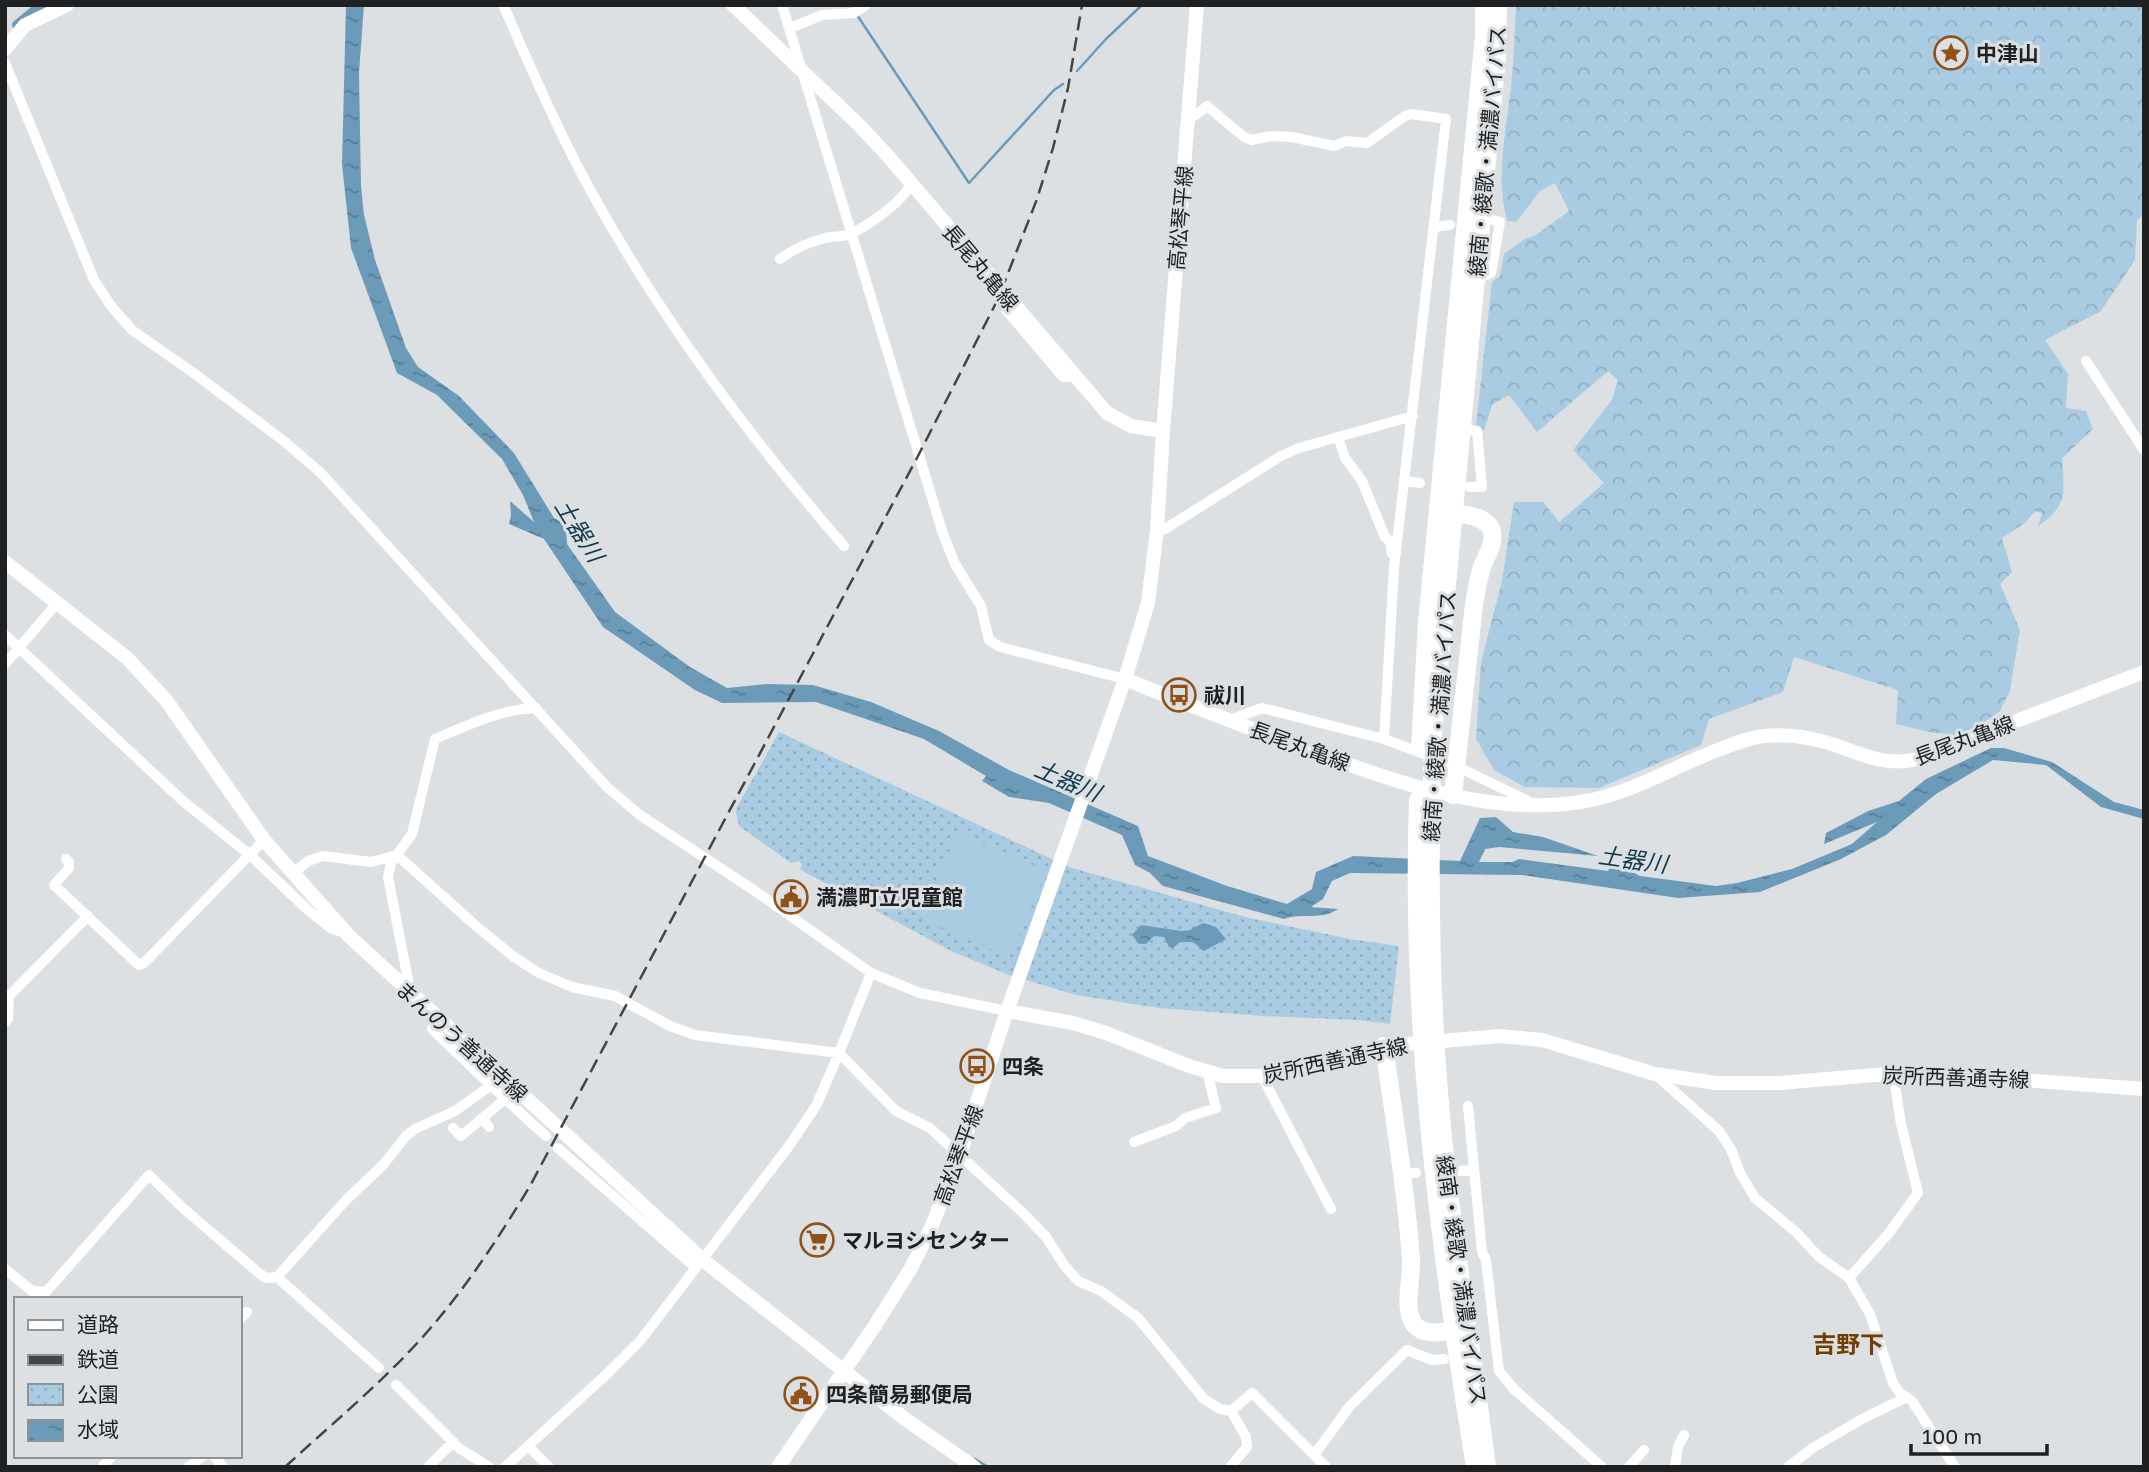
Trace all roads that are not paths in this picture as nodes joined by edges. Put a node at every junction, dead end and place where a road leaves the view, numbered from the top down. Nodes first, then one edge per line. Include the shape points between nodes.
1 (67, 5) edge
2 (503, 5) edge
3 (733, 5) edge
4 (782, 5) edge
5 (866, 5) edge
6 (1197, 5) edge
7 (1484, 5) edge
8 (1498, 5) edge
9 (790, 28) junction
10 (5, 49) edge
11 (5, 63) edge
12 (800, 69) junction
13 (1188, 118) junction
14 (911, 183) junction
15 (1493, 220) dead end
16 (1450, 225) dead end
17 (1434, 227) junction
18 (850, 233) junction
19 (780, 259) dead end
20 (1469, 274) junction
21 (1006, 310) dead end
22 (2086, 361) dead end
23 (1075, 377) junction
24 (1413, 416) junction
25 (1461, 429) junction
26 (1163, 431) junction
27 (1338, 436) junction
28 (2144, 450) edge
29 (1405, 481) junction
30 (1420, 483) dead end
31 (1468, 486) dead end
32 (1446, 512) junction
33 (1157, 530) junction
34 (844, 546) dead end
35 (5, 562) edge
36 (1394, 568) junction
37 (58, 602) junction
38 (5, 635) edge
39 (19, 648) junction
40 (5, 664) edge
41 (2144, 672) edge
42 (1122, 685) junction
43 (536, 708) junction
44 (1230, 720) junction
45 (1384, 739) junction
46 (1456, 766) junction
47 (1453, 795) junction
48 (1534, 804) junction
49 (264, 840) junction
50 (250, 855) junction
51 (397, 855) junction
52 (66, 859) dead end
53 (293, 873) junction
54 (88, 916) junction
55 (346, 933) junction
56 (871, 973) junction
57 (411, 994) junction
58 (1007, 1011) junction
59 (5, 1021) edge
60 (440, 1021) junction
61 (1384, 1046) junction
62 (839, 1053) junction
63 (1207, 1071) junction
64 (1893, 1072) junction
65 (1655, 1074) junction
66 (1262, 1076) junction
67 (490, 1086) junction
68 (2144, 1089) edge
69 (504, 1100) junction
70 (1468, 1106) dead end
71 (482, 1118) junction
72 (489, 1127) dead end
73 (453, 1128) dead end
74 (545, 1136) dead end
75 (1134, 1142) dead end
76 (558, 1148) dead end
77 (960, 1154) junction
78 (1474, 1170) junction
79 (1458, 1171) dead end
80 (1331, 1209) dead end
81 (699, 1264) junction
82 (5, 1269) edge
83 (276, 1277) junction
84 (1849, 1278) junction
85 (50, 1295) edge
86 (1460, 1328) junction
87 (1497, 1350) junction
88 (1484, 1353) dead end
89 (1444, 1359) dead end
90 (379, 1368) dead end
91 (844, 1372) junction
92 (396, 1385) dead end
93 (1907, 1397) junction
94 (1231, 1411) junction
95 (1684, 1435) dead end
96 (453, 1442) junction
97 (528, 1446) junction
98 (1644, 1450) dead end
99 (1314, 1455) junction
100 (428, 1467) edge
101 (489, 1467) edge
102 (505, 1467) edge
103 (549, 1467) edge
104 (778, 1467) edge
105 (974, 1467) edge
106 (1230, 1467) edge
107 (1326, 1467) edge
108 (1475, 1467) edge
109 (1488, 1467) edge
110 (1602, 1467) edge
111 (1629, 1467) edge
112 (1675, 1467) edge
113 (1788, 1467) edge
114 (1955, 1467) edge

1 - 10 main road via 25,25
2 - 34 street via 561,134 645,284 786,480
3 - 12 main road, 長尾丸亀線
4 - 9 street
5 - 9 street via 854,13 815,17
6 - 13 main road, 高松琴平線
7 - 20 highway, 綾南・綾歌・満濃バイパス
8 - 20 highway, 綾南・綾歌・満濃バイパス via 1497,56
9 - 12 street
11 - 43 street via 94,280 111,306 132,330 321,473
12 - 14 main road, 長尾丸亀線
12 - 18 street
13 - 17 street via 1208,106 1252,140 1292,137 1334,146 1367,143 1412,114 1446,119
13 - 26 main road, 高松琴平線
14 - 18 street via 908,193
14 - 23 main road, 長尾丸亀線
15 - 20 street via 1500,222 1491,273
16 - 17 street
17 - 24 street
18 - 19 street via 824,238
18 - 42 street via 943,534 981,606 989,640
20 - 25 highway, 綾南・綾歌・満濃バイパス
20 - 32 highway, 綾南・綾歌・満濃バイパス
21 - 23 street via 1063,377
22 - 28 street
23 - 26 main road, 長尾丸亀線 via 1122,423
24 - 27 street
24 - 29 street
25 - 31 street via 1477,431 1482,487
25 - 32 highway, 綾南・綾歌・満濃バイパス
26 - 33 main road
27 - 33 street via 1281,456
27 - 36 street via 1390,541
29 - 30 street
29 - 36 street
32 - 46 highway via 1484,520 1493,535 1474,605
32 - 86 highway, 綾南・綾歌・満濃バイパス via 1427,622 1433,1104 1456,1254
33 - 42 main road via 1148,603
35 - 37 main road, まんのう善通寺線
36 - 45 street
37 - 39 street
37 - 49 main road, まんのう善通寺線 via 127,658 166,701
38 - 39 street
39 - 40 street
39 - 50 street via 183,801
41 - 48 main road, 長尾丸亀線 via 1901,763 1878,761 1820,740 1763,736 1704,755 1613,795 1576,803
42 - 44 main road, 長尾丸亀線
42 - 58 main road
43 - 51 street via 516,709 435,738 412,834
43 - 56 street via 608,788 640,815
44 - 45 street via 1262,708
44 - 47 main road, 長尾丸亀線 via 1367,771
45 - 46 street
46 - 47 highway
46 - 48 street
47 - 48 main road, 長尾丸亀線
49 - 50 street
49 - 53 main road, まんのう善通寺線
50 - 54 street via 143,964
50 - 55 street via 318,918
51 - 53 street via 371,862 323,856
51 - 57 street via 388,877
51 - 62 street via 486,934 540,973 572,987 615,996 695,1035
52 - 54 street via 69,867 54,885
53 - 55 main road, まんのう善通寺線
54 - 59 street via 9,996
55 - 57 main road, まんのう善通寺線
56 - 58 street via 920,993
56 - 62 street
57 - 60 main road, まんのう善通寺線
58 - 63 main road, 炭所西善通寺線 via 1107,1033
58 - 77 main road, 高松琴平線
60 - 67 street via 432,1029
60 - 81 main road, まんのう善通寺線 via 632,1195
61 - 65 main road, 炭所西善通寺線 via 1523,1037
61 - 66 main road, 炭所西善通寺線
61 - 86 highway via 1409,1174 1410,1317 1428,1332
62 - 77 street via 896,1111 930,1128
62 - 81 street via 816,1106
63 - 66 main road, 炭所西善通寺線 via 1223,1076
63 - 75 street via 1216,1108 1200,1109 1176,1126
64 - 65 main road, 炭所西善通寺線 via 1779,1083 1716,1083
64 - 68 main road, 炭所西善通寺線
64 - 84 street via 1918,1194
65 - 84 street via 1718,1131 1755,1198
66 - 80 street
67 - 69 street
67 - 83 street via 455,1111 406,1136
69 - 71 street
69 - 74 street
70 - 78 street
71 - 72 street
71 - 73 street via 461,1136
76 - 81 street
77 - 91 main road, 高松琴平線 via 922,1248
77 - 94 street via 1046,1237 1078,1281 1101,1291 1138,1318 1204,1399
78 - 79 street
78 - 87 street
81 - 91 main road, まんのう善通寺線
81 - 97 street via 640,1341
82 - 85 street via 32,1292
83 - 85 street via 260,1274 149,1175
83 - 90 street
84 - 93 street via 1870,1314 1893,1383
86 - 108 highway, 綾南・綾歌・満濃バイパス
86 - 109 highway, 綾南・綾歌・満濃バイパス
87 - 88 street
87 - 110 street via 1503,1378
89 - 99 street via 1432,1360 1407,1350 1350,1406
91 - 104 main road, 高松琴平線
91 - 105 main road, まんのう善通寺線
92 - 96 street
93 - 113 street via 1850,1426
93 - 114 street
94 - 99 street via 1252,1393
94 - 106 street via 1247,1447
95 - 112 street
96 - 100 street
96 - 101 street
97 - 102 street
97 - 103 street
98 - 111 street
99 - 107 street

